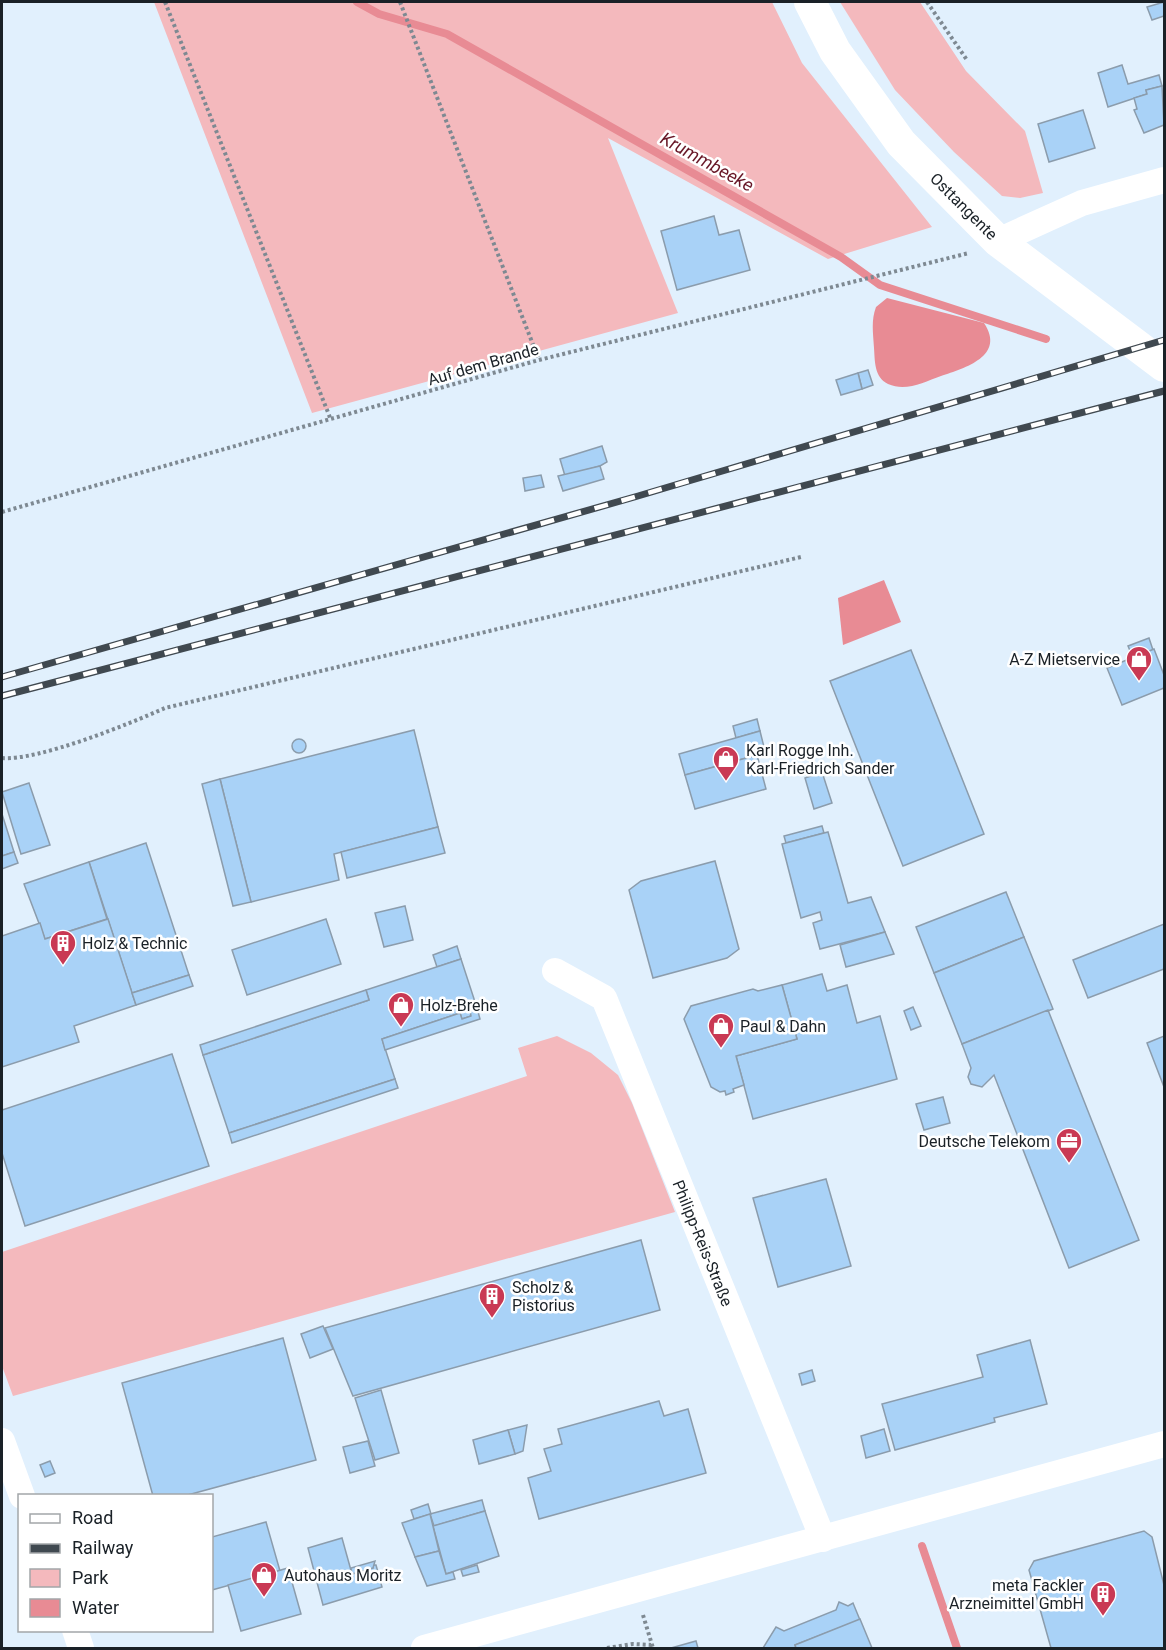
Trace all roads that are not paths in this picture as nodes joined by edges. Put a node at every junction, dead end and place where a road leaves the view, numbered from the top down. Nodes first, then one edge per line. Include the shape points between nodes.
1 (810, 2) edge
2 (1164, 180) edge
3 (986, 246) junction
4 (1164, 366) edge
5 (555, 971) dead end
6 (2, 1441) edge
7 (1164, 1444) edge
8 (21, 1494) edge
9 (823, 1539) junction
10 (76, 1632) edge
11 (81, 1648) edge
12 (424, 1648) edge

1 - 3 street, Osttangente via 835,51 901,143
2 - 3 street via 1082,203
3 - 4 street, Osttangente
5 - 9 street, Philipp-Reis-Straße via 604,998
6 - 8 street
7 - 9 street
9 - 12 street
10 - 11 street

